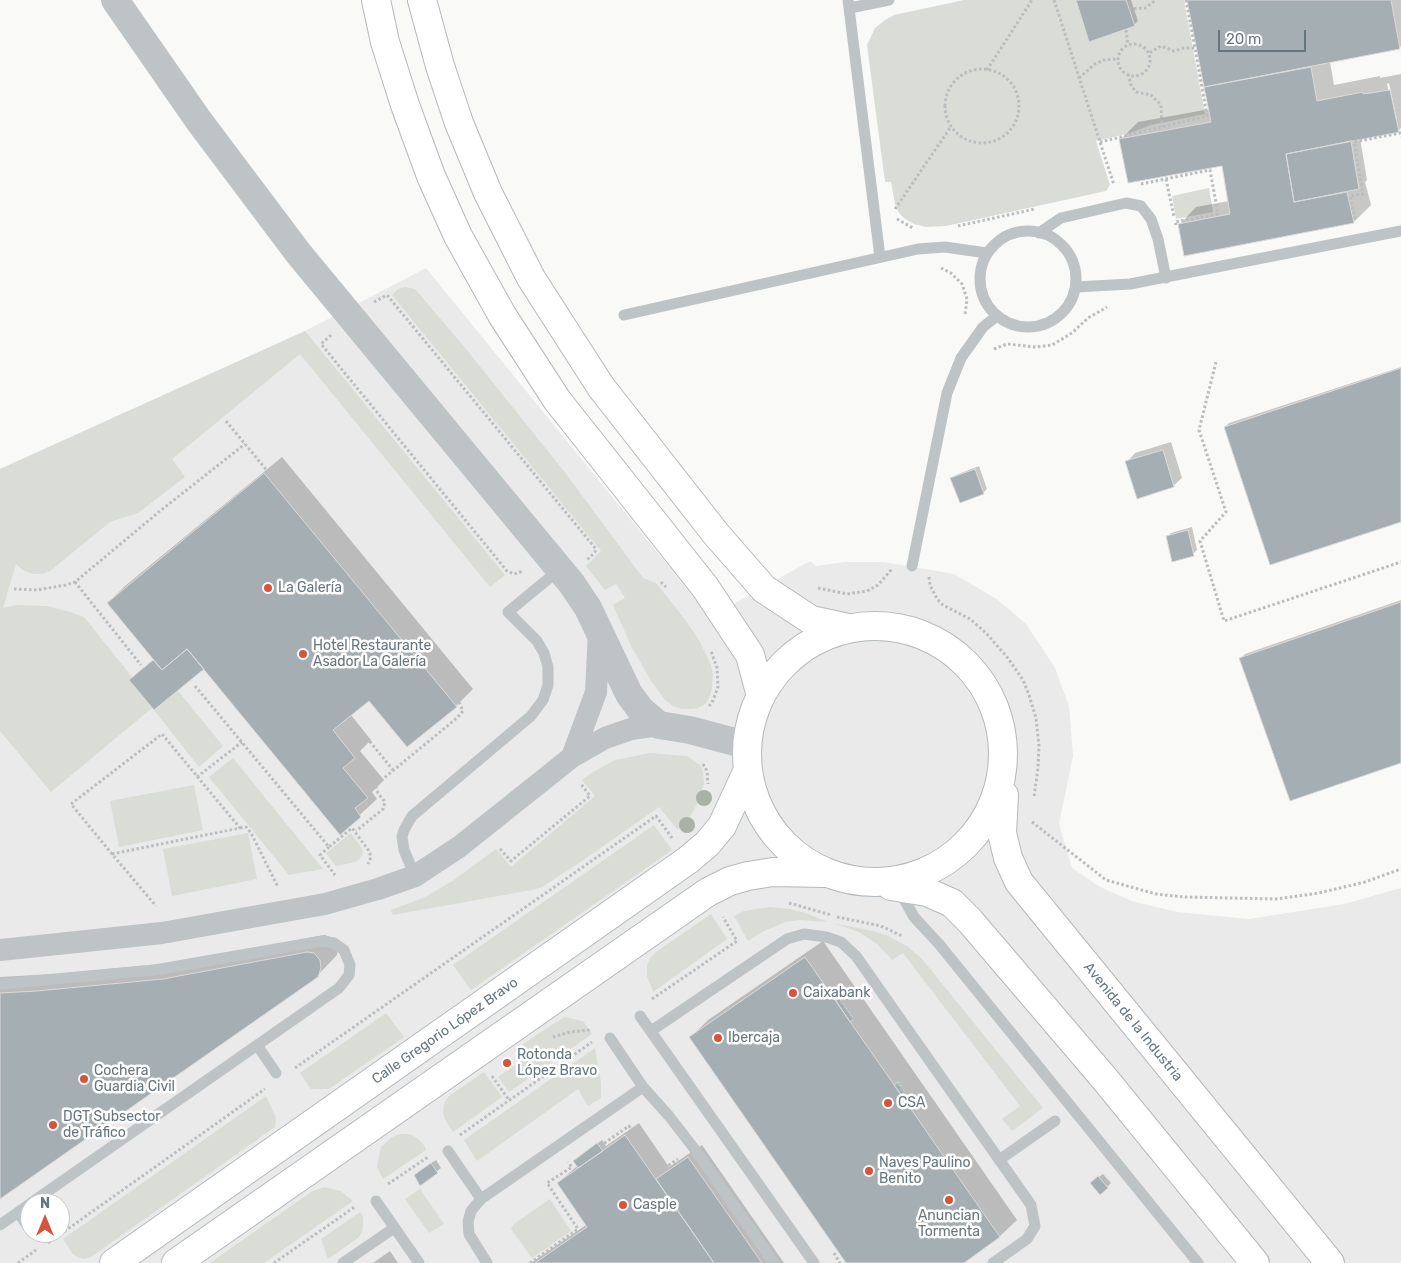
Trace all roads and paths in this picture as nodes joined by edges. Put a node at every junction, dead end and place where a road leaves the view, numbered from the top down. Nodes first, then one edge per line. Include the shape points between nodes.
1 (115, 0) edge
2 (376, 0) edge
3 (422, 0) edge
4 (889, 0) edge
5 (1032, 0) edge
6 (1054, 0) edge
7 (1156, 0) edge
8 (1186, 0) edge
9 (849, 4) edge
10 (1129, 10) dead end
11 (1126, 30) dead end
12 (1128, 45) junction
13 (1195, 48) junction
14 (1149, 53) junction
15 (1118, 59) junction
16 (987, 70) junction
17 (1128, 74) junction
18 (1079, 78) junction
19 (951, 127) junction
20 (1162, 127) junction
21 (1401, 137) edge
22 (1100, 142) junction
23 (1166, 179) dead end
24 (1116, 189) dead end
25 (892, 206) dead end
26 (893, 212) junction
27 (1175, 222) dead end
28 (1354, 224) dead end
29 (918, 229) dead end
30 (1401, 231) edge
31 (1040, 233) junction
32 (987, 253) junction
33 (880, 257) junction
34 (1166, 278) junction
35 (1076, 287) junction
36 (1108, 306) dead end
37 (367, 307) dead end
38 (624, 315) dead end
39 (996, 316) junction
40 (334, 333) dead end
41 (992, 350) dead end
42 (1216, 362) dead end
43 (226, 421) dead end
44 (245, 444) junction
45 (1401, 562) edge
46 (912, 566) dead end
47 (525, 567) dead end
48 (570, 567) junction
49 (929, 574) dead end
50 (75, 582) junction
51 (661, 582) dead end
52 (14, 589) dead end
53 (667, 589) dead end
54 (848, 628) junction
55 (599, 632) junction
56 (707, 644) dead end
57 (141, 665) dead end
58 (195, 686) dead end
59 (761, 696) junction
60 (704, 709) dead end
61 (354, 722) dead end
62 (659, 725) junction
63 (242, 742) junction
64 (746, 745) junction
65 (1004, 756) junction
66 (572, 757) junction
67 (394, 770) junction
68 (747, 772) junction
69 (197, 777) junction
70 (1004, 800) junction
71 (1033, 804) dead end
72 (1032, 816) dead end
73 (1032, 822) junction
74 (240, 828) junction
75 (1033, 831) dead end
76 (356, 832) junction
77 (329, 847) junction
78 (112, 854) junction
79 (688, 860) junction
80 (365, 867) dead end
81 (1401, 869) edge
82 (828, 874) junction
83 (342, 875) dead end
84 (337, 876) junction
85 (415, 876) junction
86 (327, 878) dead end
87 (888, 885) junction
88 (270, 889) dead end
89 (781, 902) dead end
90 (160, 911) dead end
91 (726, 912) dead end
92 (909, 941) dead end
93 (0, 950) edge
94 (807, 954) dead end
95 (0, 984) edge
96 (651, 1000) dead end
97 (640, 1016) dead end
98 (651, 1031) junction
99 (597, 1032) dead end
100 (610, 1038) dead end
101 (547, 1039) dead end
102 (596, 1039) dead end
103 (257, 1044) junction
104 (282, 1073) joint
105 (491, 1074) dead end
106 (272, 1084) dead end
107 (642, 1087) junction
108 (509, 1100) junction
109 (1055, 1121) dead end
110 (598, 1136) dead end
111 (450, 1146) joint
112 (436, 1152) dead end
113 (566, 1158) dead end
114 (679, 1158) dead end
115 (999, 1160) junction
116 (388, 1184) dead end
117 (44, 1193) edge
118 (481, 1199) junction
119 (364, 1201) dead end
120 (376, 1201) dead end
121 (18, 1212) joint
122 (20, 1215) edge
123 (0, 1225) edge
124 (394, 1228) junction
125 (1003, 1236) dead end
126 (18, 1263) edge
127 (114, 1263) edge
128 (176, 1263) edge
129 (274, 1263) edge
130 (343, 1263) edge
131 (419, 1263) edge
132 (487, 1263) edge
133 (530, 1263) edge
134 (774, 1263) edge
135 (814, 1263) edge
136 (993, 1263) edge
137 (1198, 1263) edge
138 (1255, 1263) edge
139 (1330, 1263) edge

1 - 48 street via 204,128 298,254
2 - 59 main road via 385,42 405,105 431,176 458,236 502,315 557,400 705,587 750,655
3 - 54 main road via 459,122 488,193 531,278 601,387 704,519 764,589 810,620
4 - 9 lane
5 - 16 path
6 - 18 path
7 - 10 path via 1145,8
8 - 13 path
9 - 33 lane
11 - 12 path
12 - 14 path via 1142,45
12 - 15 path
13 - 14 path via 1174,51 1161,46
13 - 20 path via 1207,116
14 - 17 path via 1150,64 1145,72 1135,76
15 - 17 path
15 - 18 path via 1095,64
16 - 19 path via 965,73 947,92 944,104
16 - 19 path via 1002,75 1017,93 1018,110 1012,127 1004,136 982,143 970,142
17 - 20 path via 1136,92 1151,94 1161,105
18 - 22 path
19 - 26 path
20 - 22 path
21 - 28 path via 1400,133 1354,142 1363,194 1350,196
22 - 24 path
23 - 27 path
25 - 26 path
26 - 29 path via 897,220
30 - 34 lane
31 - 32 lane via 1013,233 998,241
31 - 34 lane via 1061,218 1126,203 1141,206 1151,219 1158,238
31 - 35 lane via 1060,242 1070,255 1076,270
32 - 33 lane via 945,247
32 - 39 lane via 979,279 987,306
33 - 38 lane
34 - 35 lane
35 - 39 lane via 1064,313 1052,322 1023,328
36 - 41 path via 1052,345 1007,344
37 - 48 path via 387,295 394,302 596,549
39 - 46 lane via 983,327 961,358 947,393
40 - 47 path via 321,344 507,570 514,574
42 - 45 path via 1199,430 1226,512 1200,541 1224,621
43 - 44 path
44 - 50 path
44 - 67 path via 460,704 463,711 457,718
48 - 55 street
48 - 85 lane via 508,612 537,641 544,653 548,685 543,700 532,716 412,816 402,837
49 - 71 path via 937,599 986,633 1018,671 1030,695 1039,746
50 - 52 path via 37,590
50 - 57 path
51 - 53 path
54 - 59 main road via 827,634 792,655
54 - 65 main road via 878,625 901,628 946,646 976,674 998,712
55 - 62 street via 629,694 641,710
55 - 66 street via 596,692
56 - 60 path via 717,668 718,687 712,703
58 - 63 path
59 - 64 main road
61 - 67 path
62 - 64 street
62 - 66 street via 605,738
63 - 69 path
63 - 77 path
64 - 68 main road
65 - 70 main road, Avenida de la Industria
65 - 87 main road via 1002,780 994,804 967,844 926,872
66 - 85 street via 459,847
67 - 76 path via 376,788 385,802 383,809
68 - 79 main road, Calle Gregorio López Bravo via 722,826
68 - 82 main road via 756,805 769,827 792,852
69 - 74 path
69 - 78 path via 162,734 71,804
70 - 73 path
70 - 139 main road, Avenida de la Industria via 1002,833 1008,858 1019,882
72 - 73 path
73 - 75 path
73 - 81 path via 1106,880 1156,894 1276,899 1365,882
74 - 78 path
74 - 88 path via 246,827 250,833 278,887
76 - 77 path via 352,828
76 - 80 path via 370,851 371,857
77 - 84 path via 320,855
78 - 90 path
79 - 104 path via 656,816
79 - 127 main road, Calle Gregorio López Bravo
82 - 87 main road via 852,881
82 - 128 main road via 773,872 730,881 708,892
83 - 84 path
84 - 86 path
85 - 93 street via 325,904 241,919 162,933
87 - 137 lane
87 - 138 main road via 927,892 952,904 970,921
89 - 92 path via 882,926
91 - 96 path via 721,914 737,941
94 - 125 path
95 - 103 lane via 155,970 322,941 334,943 344,950 350,965 349,975 339,988
97 - 98 lane
98 - 115 lane via 786,939 804,934 841,942 856,956
98 - 135 lane
99 - 101 path via 570,1032
100 - 107 lane
102 - 108 path
103 - 104 lane
103 - 117 lane
105 - 108 path
106 - 126 path
107 - 118 lane
107 - 134 lane via 696,1151
108 - 111 path
109 - 115 lane
110 - 114 path via 603,1144 628,1126 660,1171
111 - 118 lane
112 - 116 path
113 - 133 path via 572,1167 547,1183 578,1229
115 - 136 lane via 1030,1205 1035,1226 1027,1239
118 - 132 lane via 470,1211 468,1228
119 - 129 path
120 - 124 lane
121 - 122 lane
121 - 123 lane
124 - 130 lane
124 - 131 lane

